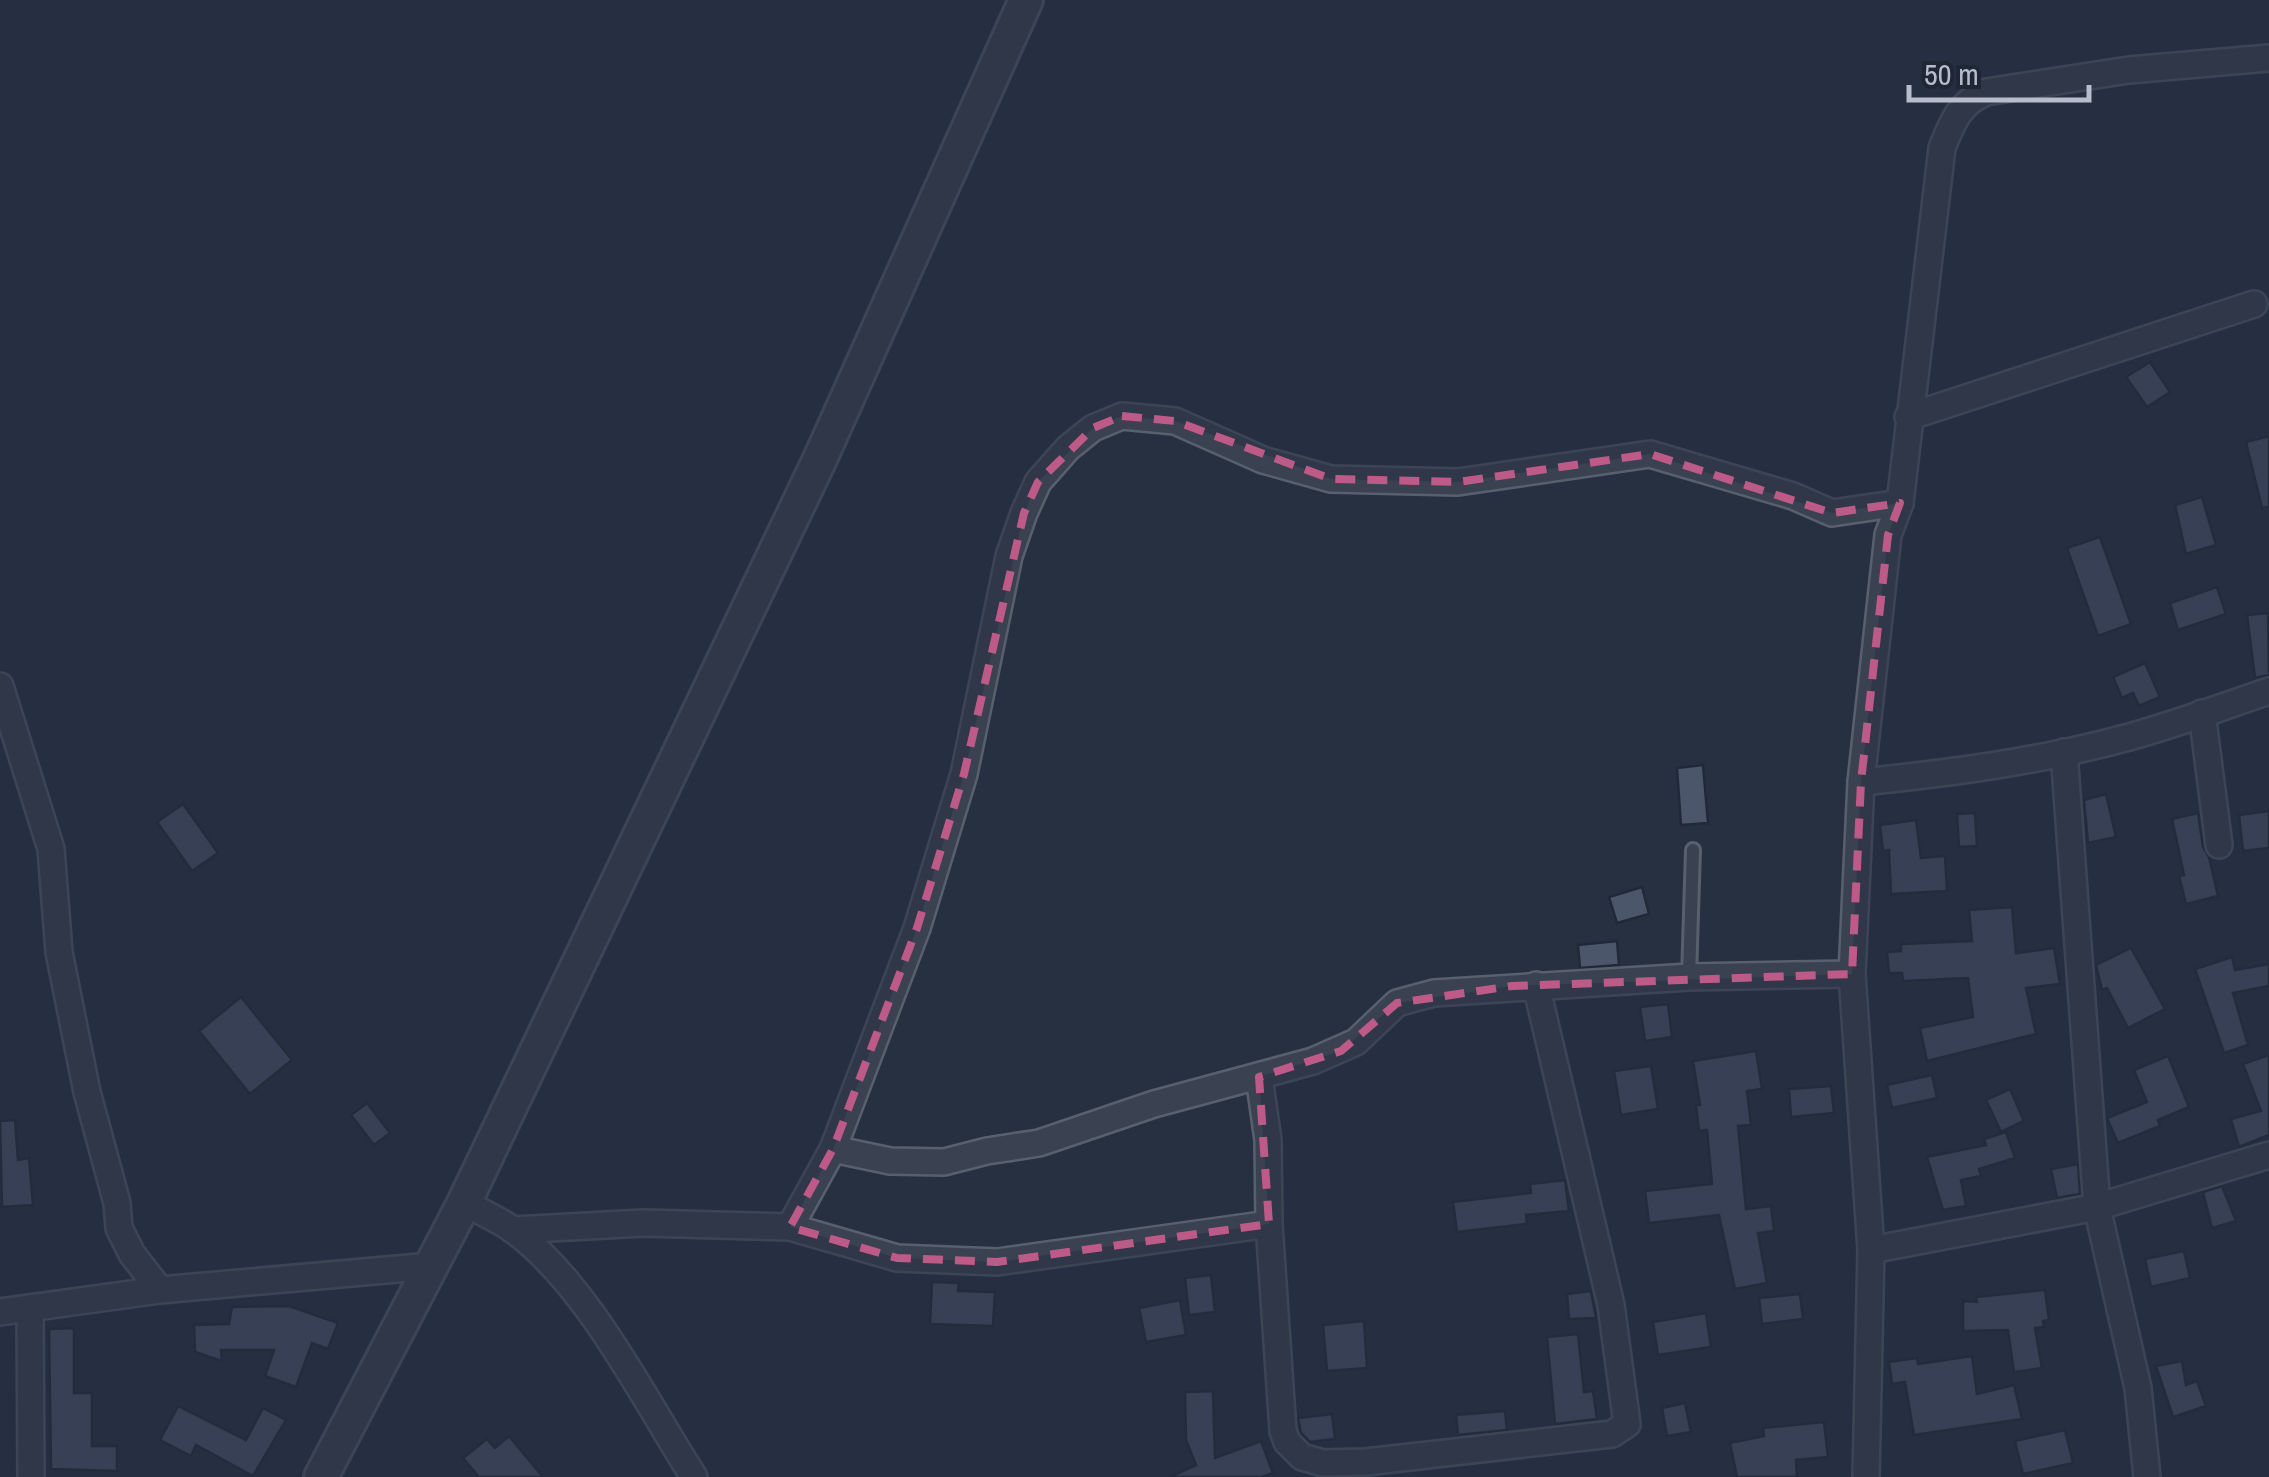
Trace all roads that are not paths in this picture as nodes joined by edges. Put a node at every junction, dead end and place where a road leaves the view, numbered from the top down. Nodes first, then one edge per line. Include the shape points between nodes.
1 (1026, 0) edge
2 (2269, 58) edge
3 (2254, 304) dead end
4 (1908, 417) junction
5 (1900, 502) junction
6 (0, 686) edge
7 (2269, 691) edge
8 (2202, 713) junction
9 (2064, 752) junction
10 (1861, 782) junction
11 (2219, 845) dead end
12 (1693, 850) dead end
13 (1852, 974) junction
14 (1688, 977) junction
15 (1536, 985) junction
16 (1259, 1077) junction
17 (833, 1149) junction
18 (2269, 1155) edge
19 (464, 1203) junction
20 (2097, 1207) junction
21 (1269, 1224) junction
22 (790, 1227) junction
23 (513, 1230) junction
24 (1871, 1250) junction
25 (431, 1266) junction
26 (160, 1290) junction
27 (30, 1308) junction
28 (0, 1312) edge
29 (31, 1477) edge
30 (321, 1477) edge
31 (694, 1477) edge
32 (1866, 1477) edge
33 (2147, 1477) edge

1 - 19 street via 820,458
2 - 4 street via 2129,70 1971,98 1955,115 1942,148
3 - 4 street
4 - 5 street
5 - 10 street via 1888,535
5 - 17 street via 1832,513 1650,454 1458,482 1331,479 1263,460 1174,421 1122,416 1093,428 1038,482 1024,513 964,774 917,928
6 - 26 street via 51,849 60,952 119,1228
7 - 8 street
8 - 9 street
8 - 11 street
9 - 10 street
9 - 20 street
10 - 13 street
12 - 14 lane
13 - 14 street
13 - 24 street
14 - 15 street
15 - 16 street via 1434,993 1396,1003 1356,1042
15 - 21 street via 1611,1305 1623,1429 1366,1462 1302,1457 1283,1432
16 - 17 street via 1039,1143 944,1162
16 - 21 street
17 - 22 street
18 - 20 street
19 - 23 street
19 - 25 street
20 - 24 street
20 - 33 street via 2138,1388
21 - 22 street via 997,1262 897,1258
22 - 23 street via 642,1222
23 - 31 street via 590,1313
24 - 32 street
25 - 26 street
25 - 30 street
26 - 27 street
27 - 28 street
27 - 29 street

